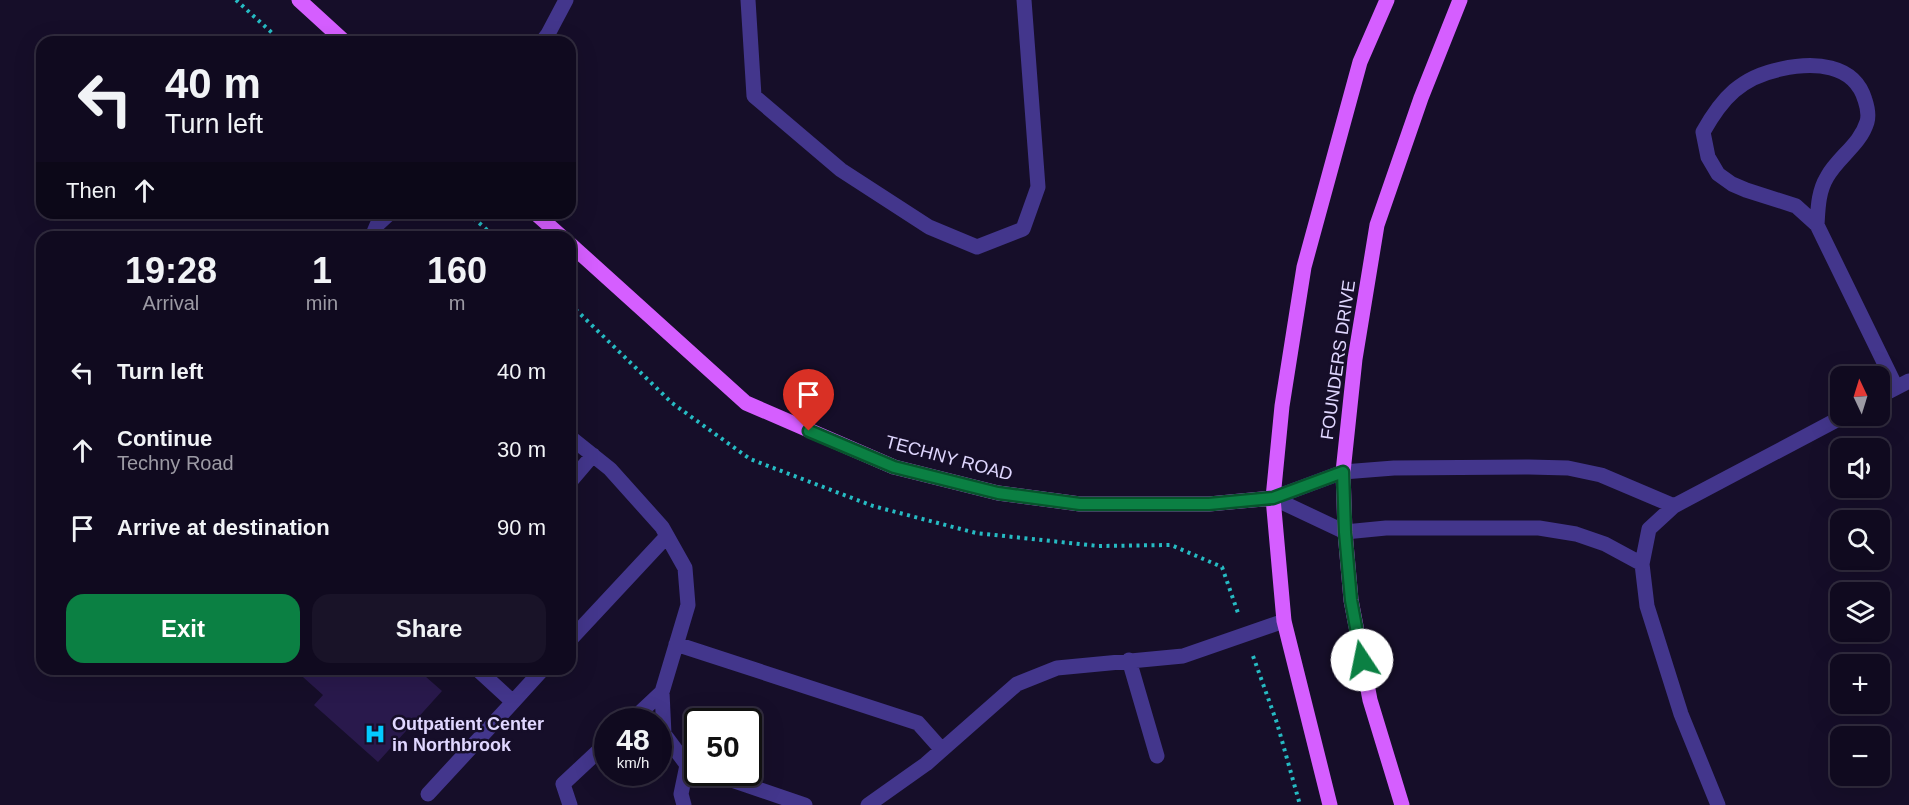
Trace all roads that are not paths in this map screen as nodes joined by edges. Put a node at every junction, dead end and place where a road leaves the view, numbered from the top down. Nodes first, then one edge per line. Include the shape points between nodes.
1 (299, 0) edge
2 (566, 0) edge
3 (748, 0) edge
4 (1024, 0) edge
5 (1387, 0) edge
6 (1460, 0) edge
7 (338, 36) edge
8 (546, 36) edge
9 (384, 219) edge
10 (542, 219) edge
11 (1816, 225) junction
12 (374, 231) edge
13 (555, 231) edge
14 (576, 249) edge
15 (1902, 384) edge
16 (1830, 424) edge
17 (576, 442) edge
18 (593, 455) junction
19 (1343, 472) junction
20 (576, 475) edge
21 (1273, 498) junction
22 (1674, 506) junction
23 (1345, 532) junction
24 (667, 536) junction
25 (1642, 564) junction
26 (1284, 621) junction
27 (576, 634) edge
28 (676, 644) junction
29 (1130, 660) junction
30 (484, 675) edge
31 (538, 675) edge
32 (662, 692) junction
33 (513, 702) junction
34 (645, 708) edge
35 (942, 750) junction
36 (594, 755) edge
37 (1157, 756) dead end
38 (684, 758) edge
39 (684, 786) edge
40 (749, 786) edge
41 (428, 794) dead end
42 (570, 805) edge
43 (684, 805) edge
44 (805, 805) edge
45 (868, 805) edge
46 (1330, 805) edge
47 (1402, 805) edge
48 (1718, 805) edge

1 - 7 main road
2 - 8 street
3 - 4 street via 754,96 841,170 929,227 977,247 1023,229 1038,187
5 - 21 main road via 1360,62 1304,267 1282,406
6 - 19 main road, FOUNDERS DRIVE via 1377,225 1355,359
9 - 12 street
10 - 13 main road
11 - 11 street via 1796,206 1732,184 1718,174 1708,157 1703,132 1716,108 1735,89 1767,72 1825,66 1851,76 1862,88 1867,122 1855,144 1826,177
11 - 15 street
14 - 21 main road, TECHNY ROAD via 746,403 894,467 998,493 1080,504 1209,504
16 - 22 street
17 - 18 street
18 - 20 street
18 - 24 street via 610,469
19 - 21 street
19 - 22 street via 1394,468 1568,468 1601,475
19 - 23 main road, FOUNDERS DRIVE
21 - 23 street
21 - 26 main road
22 - 25 street via 1649,529
23 - 25 street via 1386,528 1539,528 1605,544
23 - 47 main road, FOUNDERS DRIVE via 1351,600 1370,700
24 - 27 street
24 - 28 street via 685,568 688,605
25 - 48 street via 1647,606 1657,642
26 - 29 street via 1183,656
26 - 46 main road
28 - 32 street
28 - 35 street via 918,723
29 - 35 street via 1057,668 1017,684
29 - 37 street
30 - 33 street
31 - 33 street
32 - 34 street
32 - 38 street via 664,734
33 - 41 street
35 - 45 street
36 - 42 street via 563,784
39 - 43 street via 681,794
40 - 44 street

